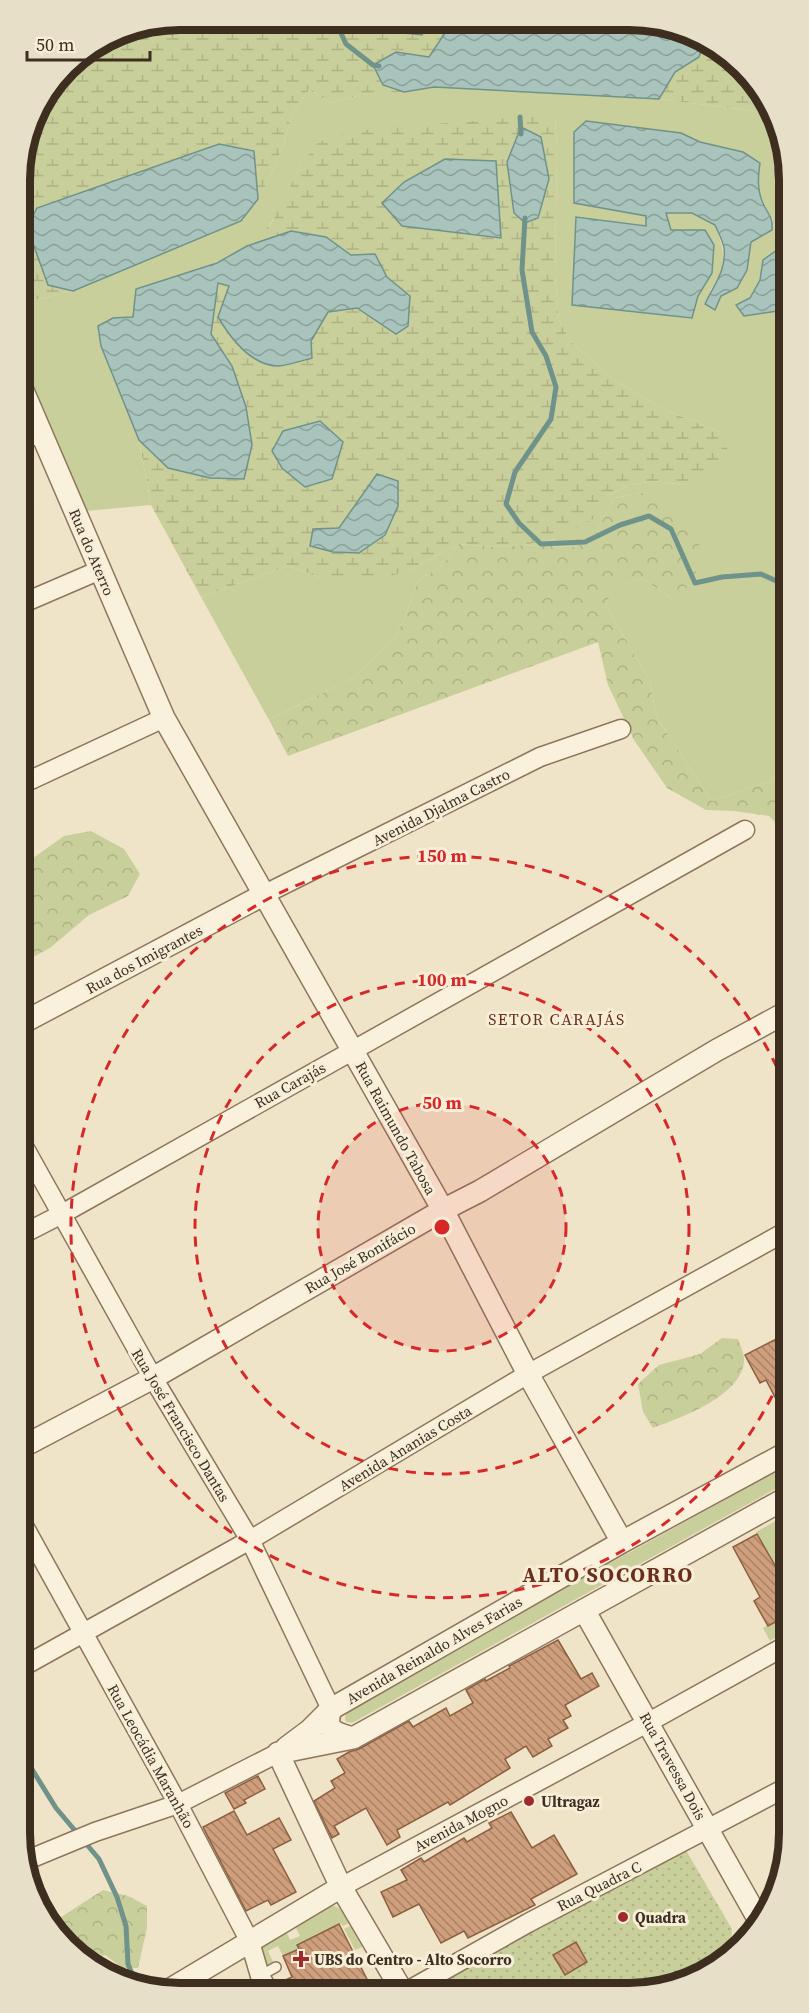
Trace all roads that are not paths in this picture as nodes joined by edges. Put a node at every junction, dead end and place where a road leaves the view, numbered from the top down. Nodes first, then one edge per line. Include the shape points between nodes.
1 (30, 407) edge
2 (41, 432) junction
3 (30, 437) edge
4 (100, 570) junction
5 (30, 600) edge
6 (164, 718) junction
7 (621, 729) dead end
8 (30, 780) edge
9 (745, 830) dead end
10 (265, 894) junction
11 (779, 1016) edge
12 (30, 1019) edge
13 (352, 1050) junction
14 (30, 1157) edge
15 (443, 1210) junction
16 (62, 1214) junction
17 (30, 1230) edge
18 (779, 1235) edge
19 (528, 1374) junction
20 (153, 1378) junction
21 (30, 1443) edge
22 (779, 1457) edge
23 (779, 1502) edge
24 (30, 1537) edge
25 (250, 1540) junction
26 (622, 1542) junction
27 (584, 1611) junction
28 (84, 1633) junction
29 (779, 1650) edge
30 (30, 1663) edge
31 (331, 1708) junction
32 (649, 1722) junction
33 (353, 1738) junction
34 (278, 1753) junction
35 (779, 1791) edge
36 (178, 1804) junction
37 (708, 1830) junction
38 (32, 1858) edge
39 (341, 1887) junction
40 (755, 1914) edge
41 (250, 1942) junction
42 (268, 1978) edge
43 (181, 1983) edge
44 (397, 1983) edge
45 (422, 1983) edge

1 - 2 street, Rua do Aterro
2 - 3 street
2 - 4 street, Rua do Aterro
4 - 5 street
4 - 6 street, Rua do Aterro
6 - 8 street
6 - 10 street, Rua Raimundo Tabosa
7 - 10 street, Avenida Djalma Castro via 540,757
9 - 13 street, Rua Carajás
10 - 12 street, Rua dos Imigrantes
10 - 13 street, Rua Raimundo Tabosa
11 - 15 street, Rua José Bonifácio
13 - 15 street, Rua Raimundo Tabosa
13 - 16 street, Rua Carajás
14 - 16 street, Rua José Francisco Dantas
15 - 19 street, Rua Raimundo Tabosa
15 - 20 street, Rua José Bonifácio
16 - 17 street, Rua Carajás
16 - 20 street, Rua José Francisco Dantas
18 - 19 street, Avenida Ananias Costa
19 - 25 street, Avenida Ananias Costa
19 - 26 street, Rua Raimundo Tabosa
20 - 21 street, Rua José Bonifácio
20 - 25 street, Rua José Francisco Dantas
22 - 26 street, Avenida Reinaldo Alves Farias
23 - 27 street, Avenida Reinaldo Alves Farias
24 - 28 street, Rua Leocádia Maranhão
25 - 28 street, Avenida Ananias Costa
25 - 31 street, Rua José Francisco Dantas
26 - 31 street, Avenida Reinaldo Alves Farias
27 - 32 street, Rua Travessa Dois
27 - 33 street, Avenida Reinaldo Alves Farias
28 - 30 street, Avenida Ananias Costa
28 - 36 street, Rua Leocádia Maranhão
29 - 32 street, Avenida Mogno
31 - 33 street, Avenida Reinaldo Alves Farias via 330,1728
31 - 34 street, Avenida Reinaldo Alves Farias via 310,1730
32 - 37 street, Rua Travessa Dois
32 - 39 street, Avenida Mogno
33 - 34 street, Avenida Reinaldo Alves Farias
34 - 36 street, Avenida Reinaldo Alves Farias
34 - 39 street
35 - 37 street, Rua Quadra C
36 - 38 street, Avenida Reinaldo Alves Farias
36 - 41 street, Rua Leocádia Maranhão
37 - 40 street, Rua Travessa Dois
37 - 45 street, Rua Quadra C
39 - 41 street, Avenida Mogno
39 - 44 street
41 - 42 street, Rua Leocádia Maranhão
41 - 43 street, Avenida Mogno

